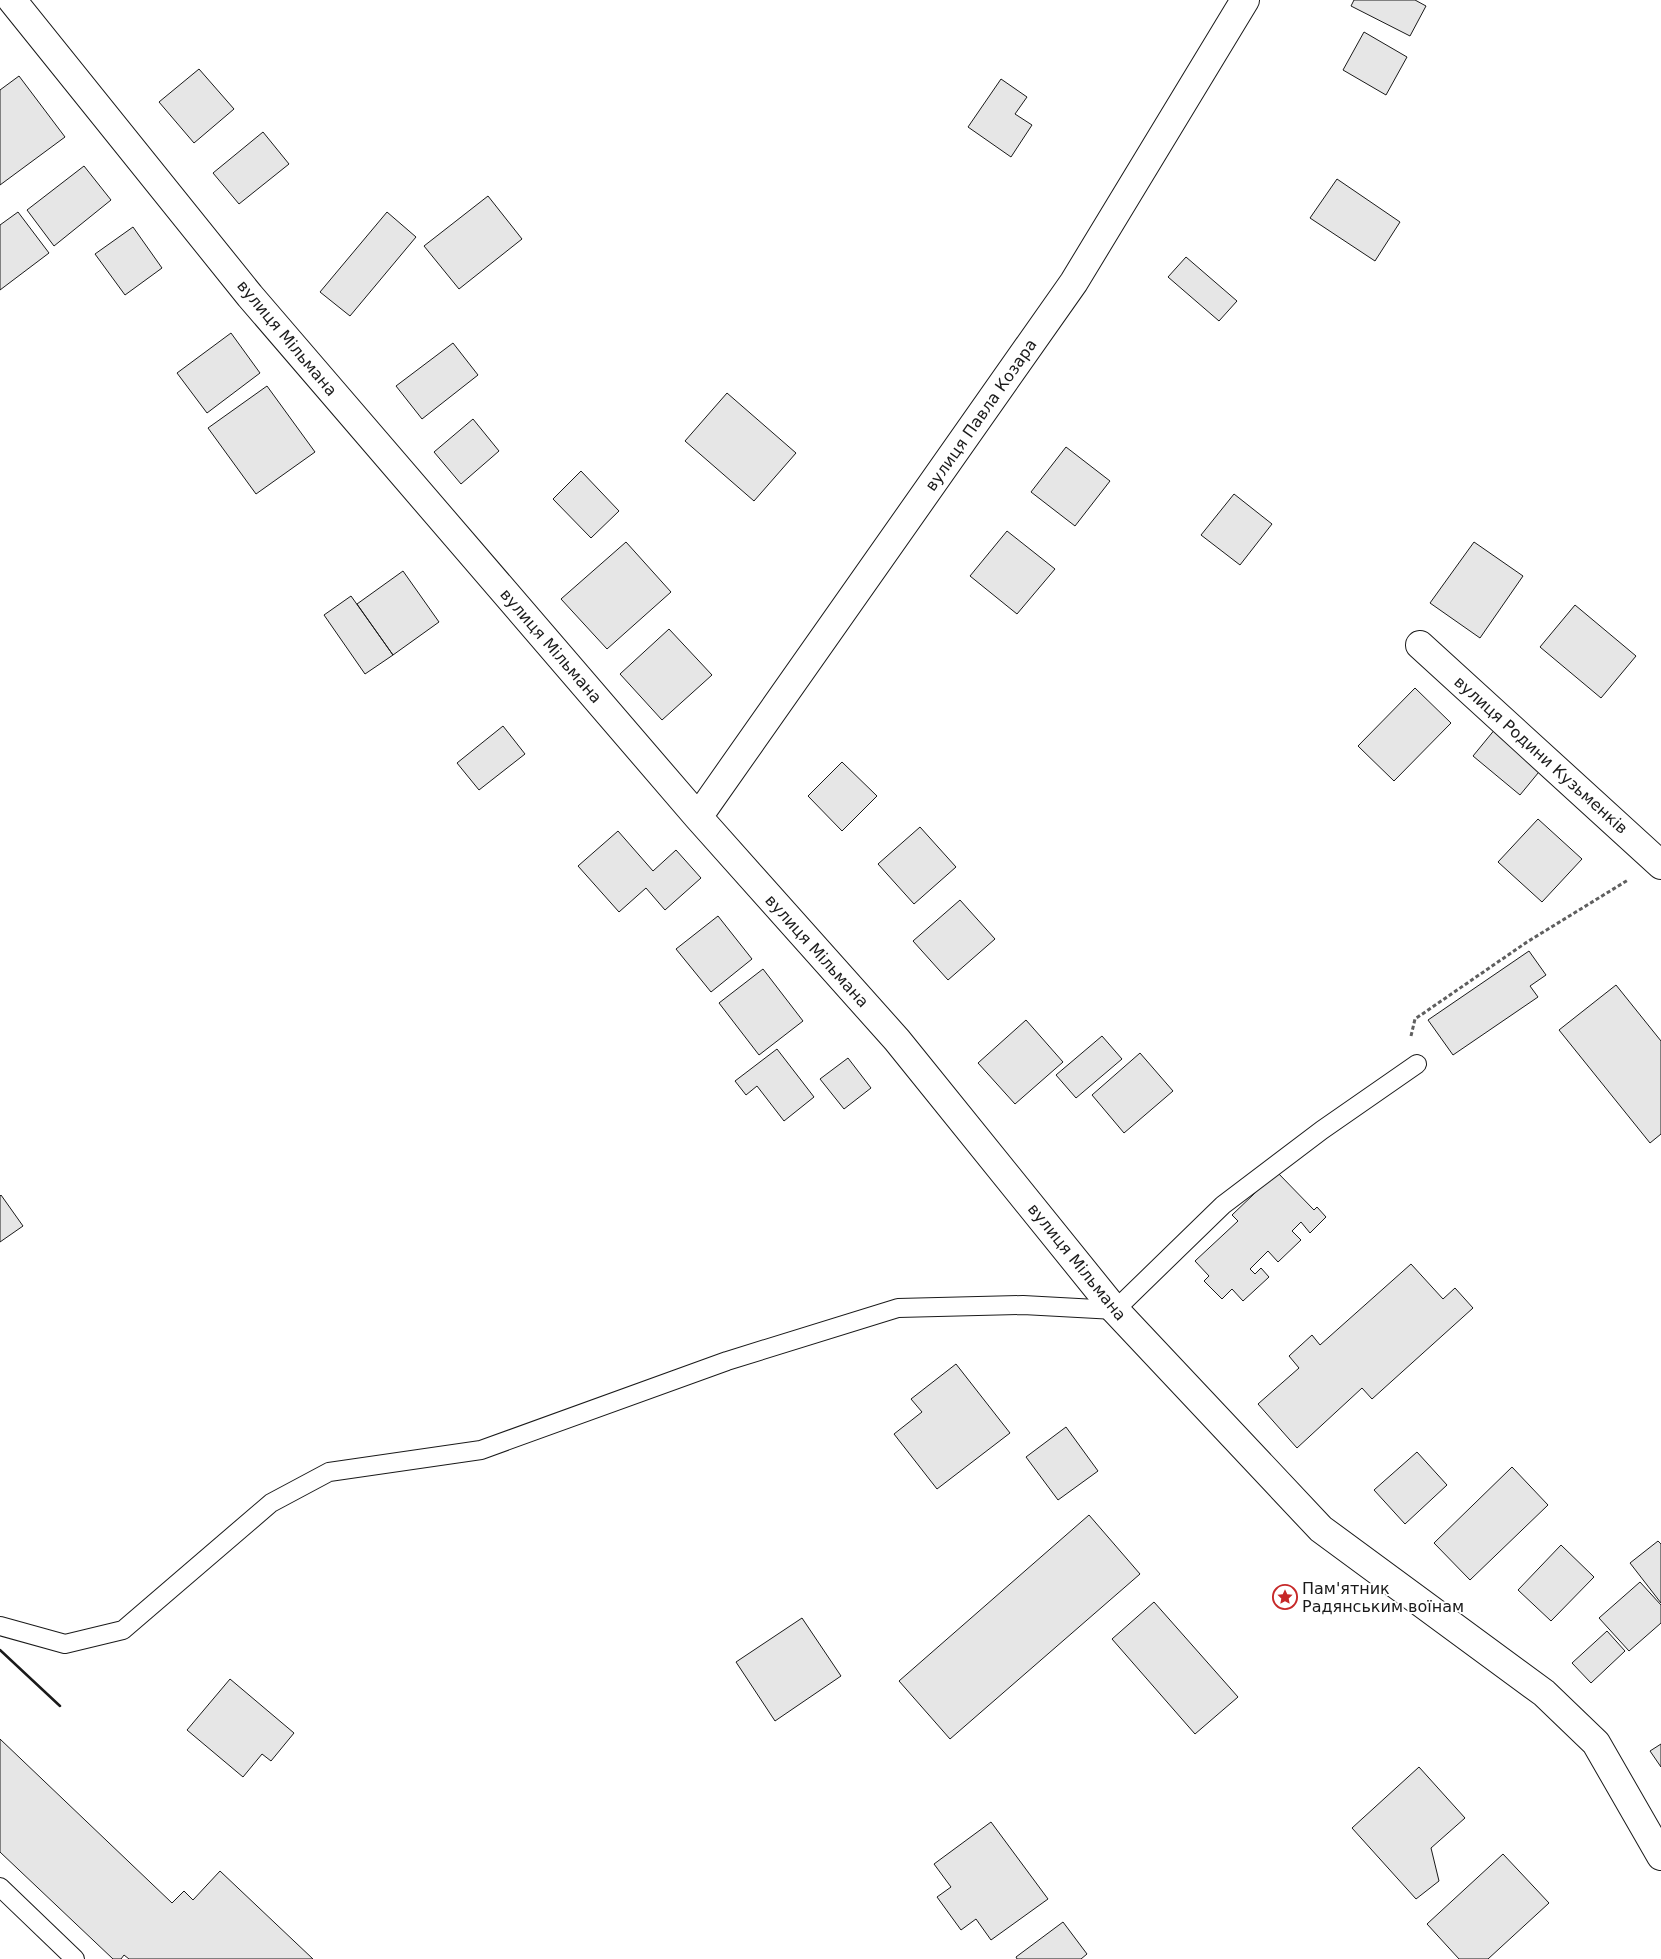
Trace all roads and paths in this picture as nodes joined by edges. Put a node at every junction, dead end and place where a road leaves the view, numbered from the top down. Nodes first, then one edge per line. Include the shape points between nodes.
1 (12, 0) edge
2 (1245, 0) edge
3 (1420, 645) dead end
4 (698, 817) junction
5 (1659, 864) edge
6 (1410, 1069) joint
7 (1115, 1310) junction
8 (0, 1626) edge
9 (1661, 1856) edge
10 (0, 1887) edge
11 (75, 1959) edge

1 - 4 street, вулиця Мільмана via 250,296
2 - 4 street, вулиця Павла Козара via 1074,282
3 - 5 street, вулиця Родини Кузьменків
4 - 7 street, вулиця Мільмана via 897,1040
5 - 6 path via 1527,942 1415,1019
6 - 7 lane via 1223,1205
7 - 8 lane via 1023,1305 898,1308 727,1361 481,1450 329,1472 271,1502 123,1630 65,1644
7 - 9 street, вулиця Мільмана via 1322,1529 1544,1693 1596,1743
10 - 11 lane

